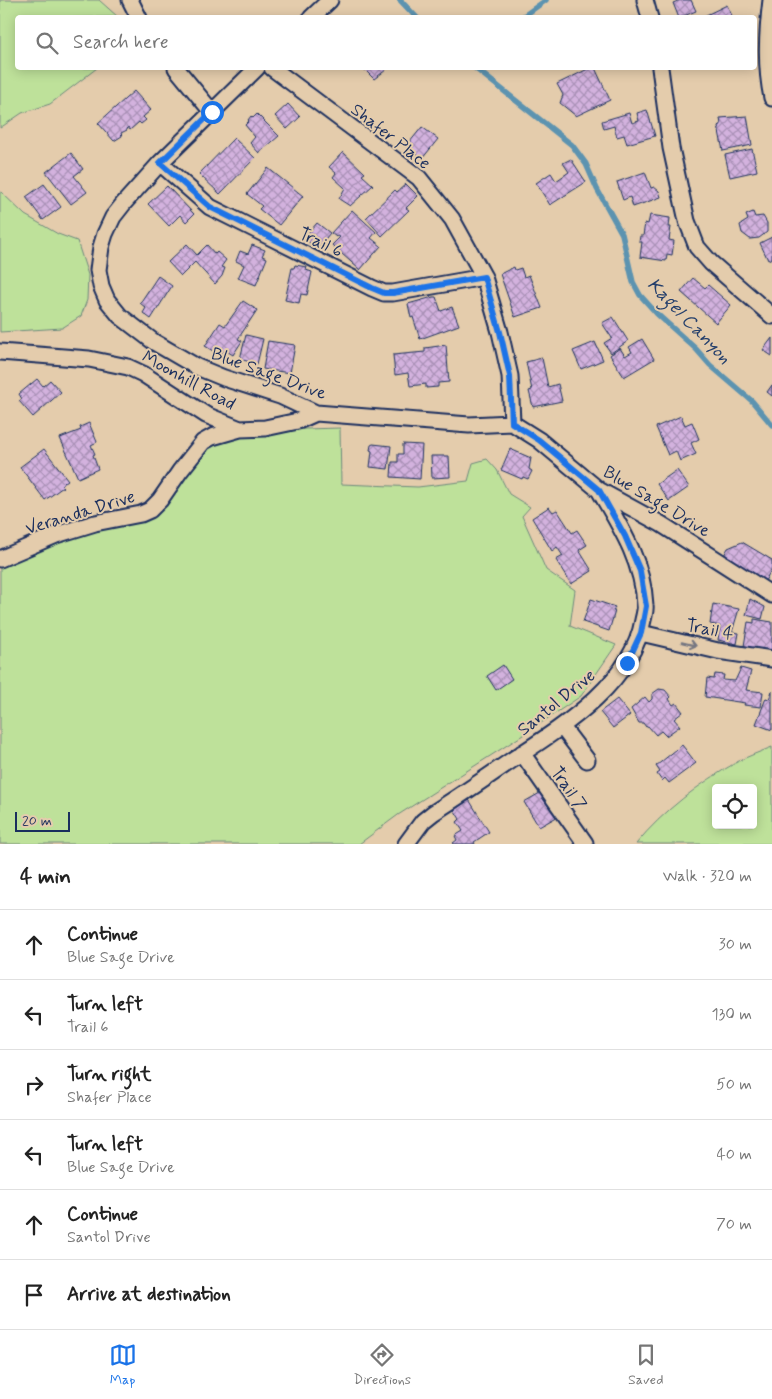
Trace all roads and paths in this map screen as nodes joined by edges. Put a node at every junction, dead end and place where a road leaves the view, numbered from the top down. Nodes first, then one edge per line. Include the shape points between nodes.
1 (130, 0) edge
2 (330, 0) edge
3 (645, 0) edge
4 (770, 0) edge
5 (138, 15) edge
6 (314, 15) edge
7 (649, 15) edge
8 (178, 70) edge
9 (255, 70) edge
10 (275, 70) edge
11 (660, 70) edge
12 (772, 98) edge
13 (212, 112) junction
14 (160, 163) junction
15 (484, 277) junction
16 (772, 316) edge
17 (0, 352) edge
18 (316, 413) junction
19 (512, 423) junction
20 (240, 429) junction
21 (599, 490) junction
22 (0, 560) edge
23 (772, 595) edge
24 (641, 633) junction
25 (772, 659) edge
26 (562, 727) junction
27 (522, 753) junction
28 (587, 760) dead end
29 (585, 843) edge
30 (406, 844) edge

1 - 5 street
2 - 6 street
3 - 7 street
4 - 12 street via 766,54
8 - 13 street
9 - 13 street, Blue Sage Drive
10 - 15 street, Shafer Place via 418,178 452,218
11 - 16 street via 671,148 692,238 711,263
13 - 14 street, Blue Sage Drive
14 - 15 street, Trail 6 via 210,207 384,293
14 - 18 street, Blue Sage Drive via 113,217 105,234 98,270 107,300 133,327 198,367 280,396
15 - 19 street, Shafer Place via 510,376
17 - 20 street, Moonhill Road via 81,358 128,367 206,415
18 - 19 street, Blue Sage Drive via 468,425
18 - 20 street, Veranda Drive via 298,421 265,428
19 - 21 street, Blue Sage Drive via 539,440
20 - 22 street, Veranda Drive via 203,442 150,510 56,535
21 - 23 street, Blue Sage Drive via 661,524
21 - 24 street, Santol Drive via 640,571 646,606
24 -> 25 street, Trail 4 via 718,651
24 - 26 street, Santol Drive via 627,663 603,691
26 - 27 street, Santol Drive
26 - 28 street
27 - 29 street, Trail 7
27 - 30 street, Santol Drive via 433,813

